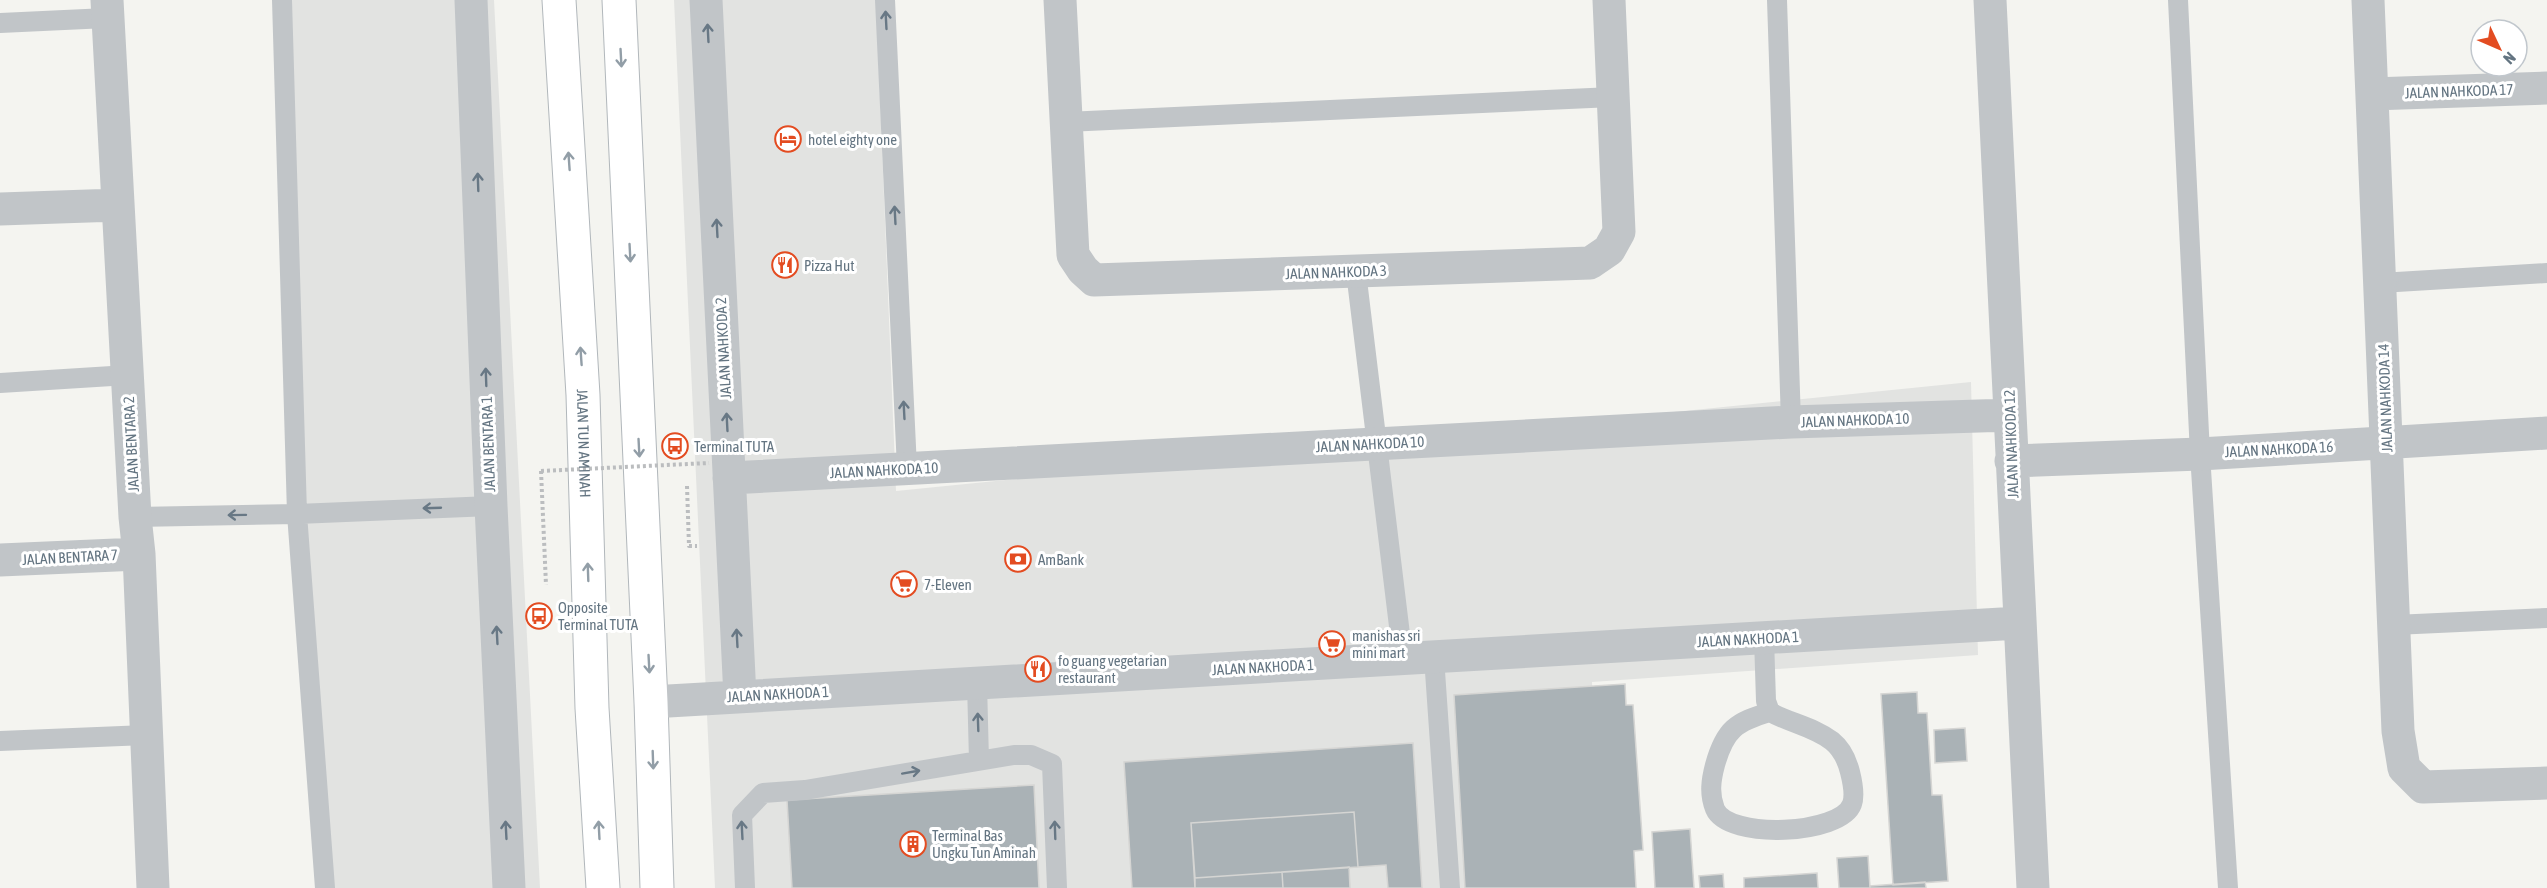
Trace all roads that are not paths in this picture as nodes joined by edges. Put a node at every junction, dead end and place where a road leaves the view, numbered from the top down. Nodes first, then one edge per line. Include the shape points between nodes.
1 (282, 0) edge
2 (471, 0) edge
3 (559, 0) edge
4 (619, 0) edge
5 (706, 0) edge
6 (885, 0) edge
7 (1060, 0) edge
8 (1609, 0) edge
9 (1777, 0) edge
10 (1990, 0) edge
11 (2178, 0) edge
12 (2368, 0) edge
13 (107, 9) edge
14 (0, 23) edge
15 (2547, 88) edge
16 (2372, 93) junction
17 (1613, 97) junction
18 (1066, 122) junction
19 (118, 205) junction
20 (0, 209) edge
21 (1356, 272) junction
22 (2547, 273) edge
23 (2380, 283) junction
24 (128, 375) junction
25 (0, 383) edge
26 (2010, 415) junction
27 (1791, 422) junction
28 (2547, 433) edge
29 (1377, 443) junction
30 (2386, 443) junction
31 (2200, 453) junction
32 (2011, 460) junction
33 (907, 468) junction
34 (719, 470) junction
35 (491, 506) junction
36 (297, 514) junction
37 (135, 517) junction
38 (139, 554) junction
39 (0, 560) edge
40 (2547, 618) edge
41 (2019, 623) junction
42 (2394, 625) junction
43 (1764, 638) junction
44 (1418, 658) junction
45 (977, 683) junction
46 (740, 696) junction
47 (651, 702) junction
48 (1770, 712) junction
49 (146, 735) junction
50 (0, 741) edge
51 (980, 761) junction
52 (2547, 783) edge
53 (153, 888) edge
54 (325, 888) edge
55 (509, 888) edge
56 (603, 888) edge
57 (657, 888) edge
58 (745, 888) edge
59 (1057, 888) edge
60 (1450, 888) edge
61 (2033, 888) edge
62 (2228, 888) edge

1 - 36 lane
35 -> 2 street, JALAN BENTARA 1
56 -> 3 main road, JALAN TUN AMINAH via 592,708 583,395
4 -> 47 main road
34 -> 5 street, JALAN NAHKODA 2
33 -> 6 lane
7 - 18 street, JALAN NAHKODA 3
8 - 17 street, JALAN NAHKODA 3
9 - 27 lane
10 - 26 street, JALAN NAHKODA 12
11 - 31 lane
12 - 16 street, JALAN NAHKODA 14
13 - 14 lane
13 - 19 street, JALAN BENTARA 2
15 - 16 street, JALAN NAHKODA 17
16 - 23 street, JALAN NAHKODA 14
17 - 18 lane
17 - 21 street, JALAN NAHKODA 3 via 1619,232 1609,250 1590,263
18 - 21 street, JALAN NAHKODA 3 via 1073,255 1094,280
19 - 20 street
19 - 24 street, JALAN BENTARA 2
21 - 29 lane
22 - 23 lane
23 - 30 street, JALAN NAHKODA 14
24 - 25 lane
24 - 37 street, JALAN BENTARA 2
26 - 27 street, JALAN NAHKODA 10
26 - 32 street, JALAN NAHKODA 12
27 - 29 street, JALAN NAHKODA 10
28 - 30 street, JALAN NAHKODA 16
29 - 33 street, JALAN NAHKODA 10
29 - 44 lane
30 - 31 street, JALAN NAHKODA 16
30 - 42 street, JALAN NAHKODA 14
31 - 32 street, JALAN NAHKODA 16
31 - 62 lane
32 - 41 street, JALAN NAHKODA 12
33 - 34 street, JALAN NAHKODA 10
46 -> 34 street, JALAN NAHKODA 2
35 -> 36 lane
55 -> 35 street, JALAN BENTARA 1
36 -> 37 lane
36 - 54 lane
37 - 38 street, JALAN BENTARA 2
38 - 39 street, JALAN BENTARA 7
38 - 49 street, JALAN BENTARA 2
40 - 42 lane
41 - 43 street, JALAN NAKHODA 1
41 - 61 street, JALAN NAHKODA 12
42 - 52 street, JALAN NAHKODA 14 via 2398,731 2404,768 2423,787
43 - 44 street, JALAN NAKHODA 1
43 - 48 lane via 1766,701
44 - 45 street, JALAN NAKHODA 1
44 - 60 lane
45 - 46 street, JALAN NAKHODA 1
51 -> 45 lane
46 - 47 street, JALAN NAKHODA 1
47 -> 57 main road
48 - 48 lane via 1833,741 1846,757 1852,780 1852,804 1844,814 1827,824 1755,830 1730,824 1716,811 1710,785 1728,732 1745,720
49 - 50 lane
49 - 53 street, JALAN BENTARA 2
58 -> 51 lane via 742,815 764,793 805,790
59 -> 51 lane via 1052,764 1031,755

